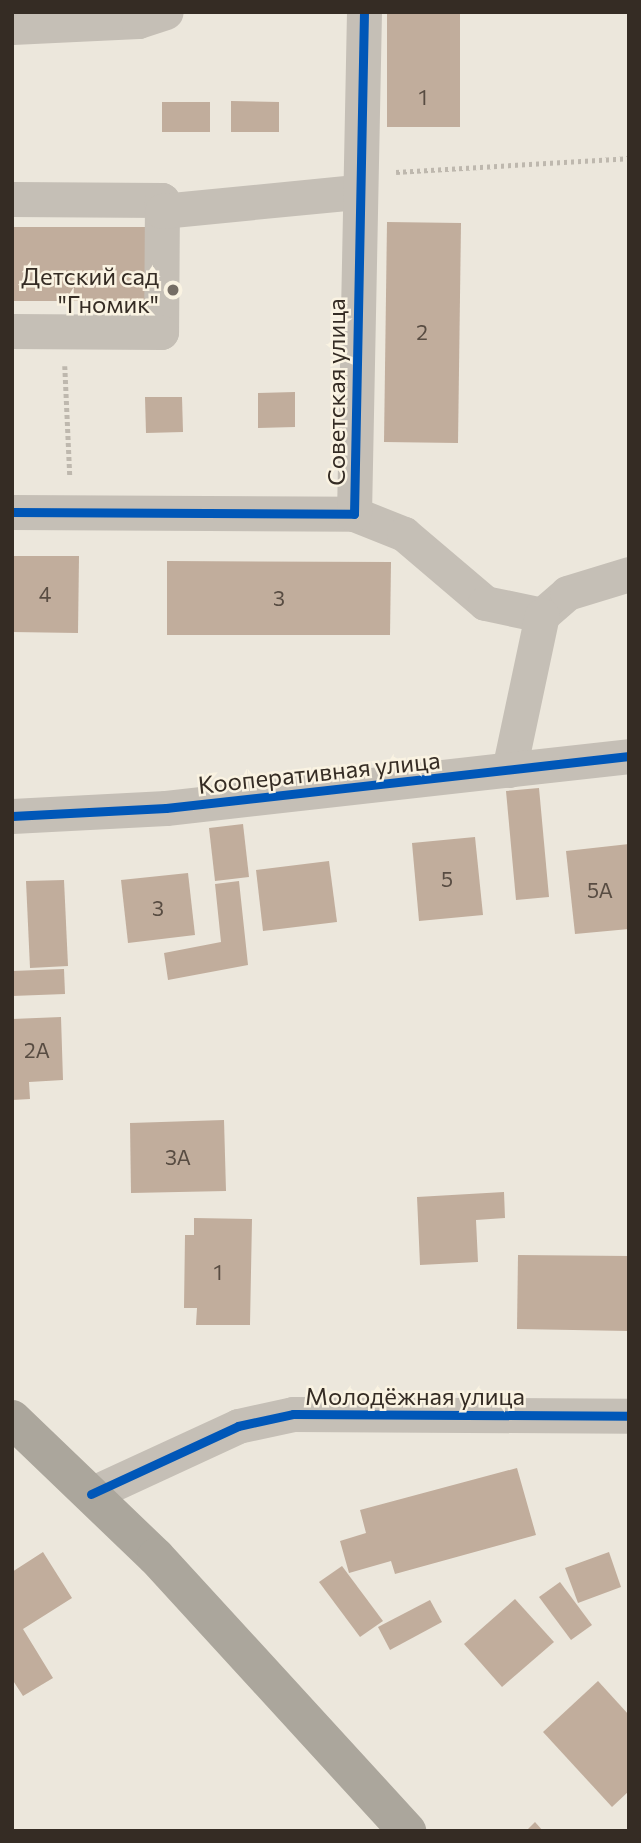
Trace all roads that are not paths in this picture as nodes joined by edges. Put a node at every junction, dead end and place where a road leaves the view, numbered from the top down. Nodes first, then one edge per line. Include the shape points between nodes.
1 (166, 12) edge
2 (364, 12) edge
3 (12, 27) edge
4 (356, 183) junction
5 (12, 199) edge
6 (162, 211) junction
7 (12, 331) edge
8 (12, 512) edge
9 (354, 514) junction
10 (629, 574) edge
11 (542, 615) junction
12 (629, 756) edge
13 (509, 770) junction
14 (12, 816) edge
15 (629, 1416) edge
16 (12, 1419) edge
17 (91, 1494) junction
18 (407, 1831) edge

1 - 3 street via 138,21
2 - 4 street, Советская улица
4 - 6 street
4 - 9 street, Советская улица
5 - 6 street via 162,200
6 - 7 street via 161,332
8 - 9 street, Советская улица
9 - 11 street via 404,534 485,603
10 - 11 street via 567,593
11 - 13 street
12 - 13 street, Кооперативная улица
13 - 14 street, Кооперативная улица via 166,808
15 - 17 street, Молодёжная улица via 293,1414 238,1426
16 - 17 highway
17 - 18 highway via 257,1663

